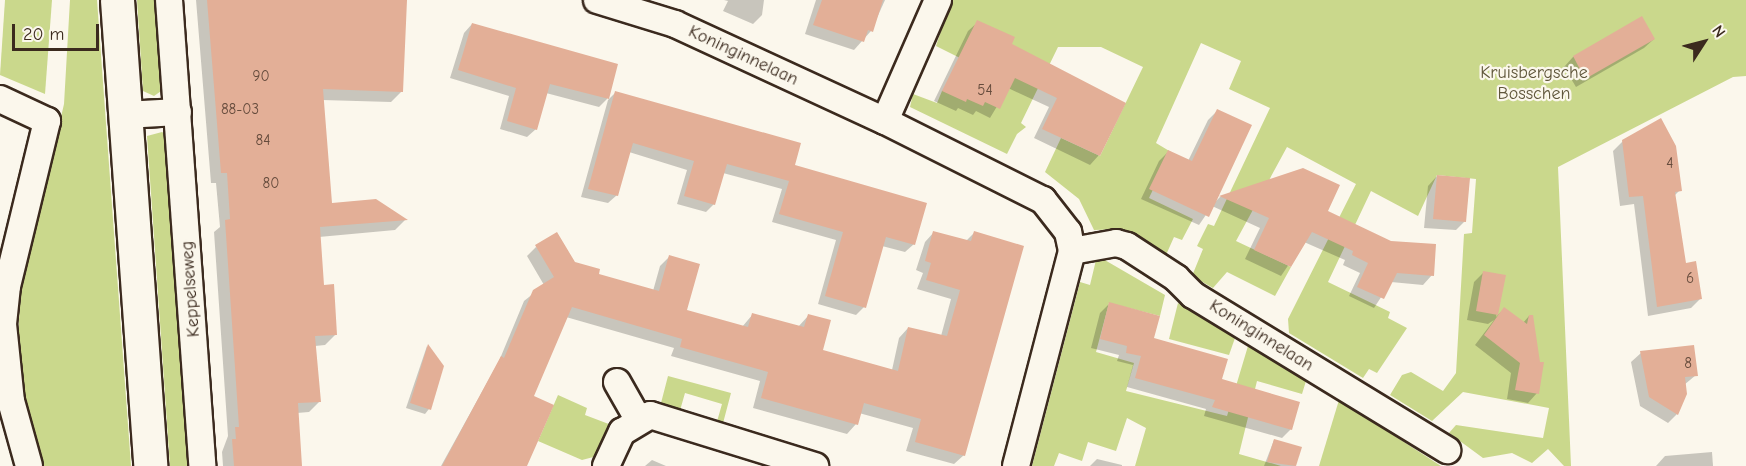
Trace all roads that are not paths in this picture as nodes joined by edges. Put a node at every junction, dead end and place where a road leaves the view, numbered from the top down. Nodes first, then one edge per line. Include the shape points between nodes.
1 (117, 0) edge
2 (169, 0) edge
3 (597, 0) edge
4 (938, 0) edge
5 (0, 99) edge
6 (178, 112) junction
7 (125, 115) junction
8 (885, 121) junction
9 (1072, 251) junction
10 (617, 382) dead end
11 (638, 419) junction
12 (1447, 450) dead end
13 (29, 466) edge
14 (150, 466) edge
15 (202, 466) edge
16 (606, 466) edge
17 (815, 466) edge
18 (1016, 466) edge

1 - 7 main road
2 - 6 street, Keppelseweg
3 - 8 street, Koninginnelaan via 675,24
4 - 8 street
5 - 13 street via 46,121 7,286 3,324 11,401
6 - 7 street
6 - 15 street, Keppelseweg
7 - 14 main road
8 - 9 street, Koninginnelaan via 1043,200 1068,232
9 - 12 street, Koninginnelaan via 1116,243 1127,246 1176,278 1193,295
9 - 18 street
10 - 11 street
11 - 16 street via 622,432
11 - 17 street via 661,417

